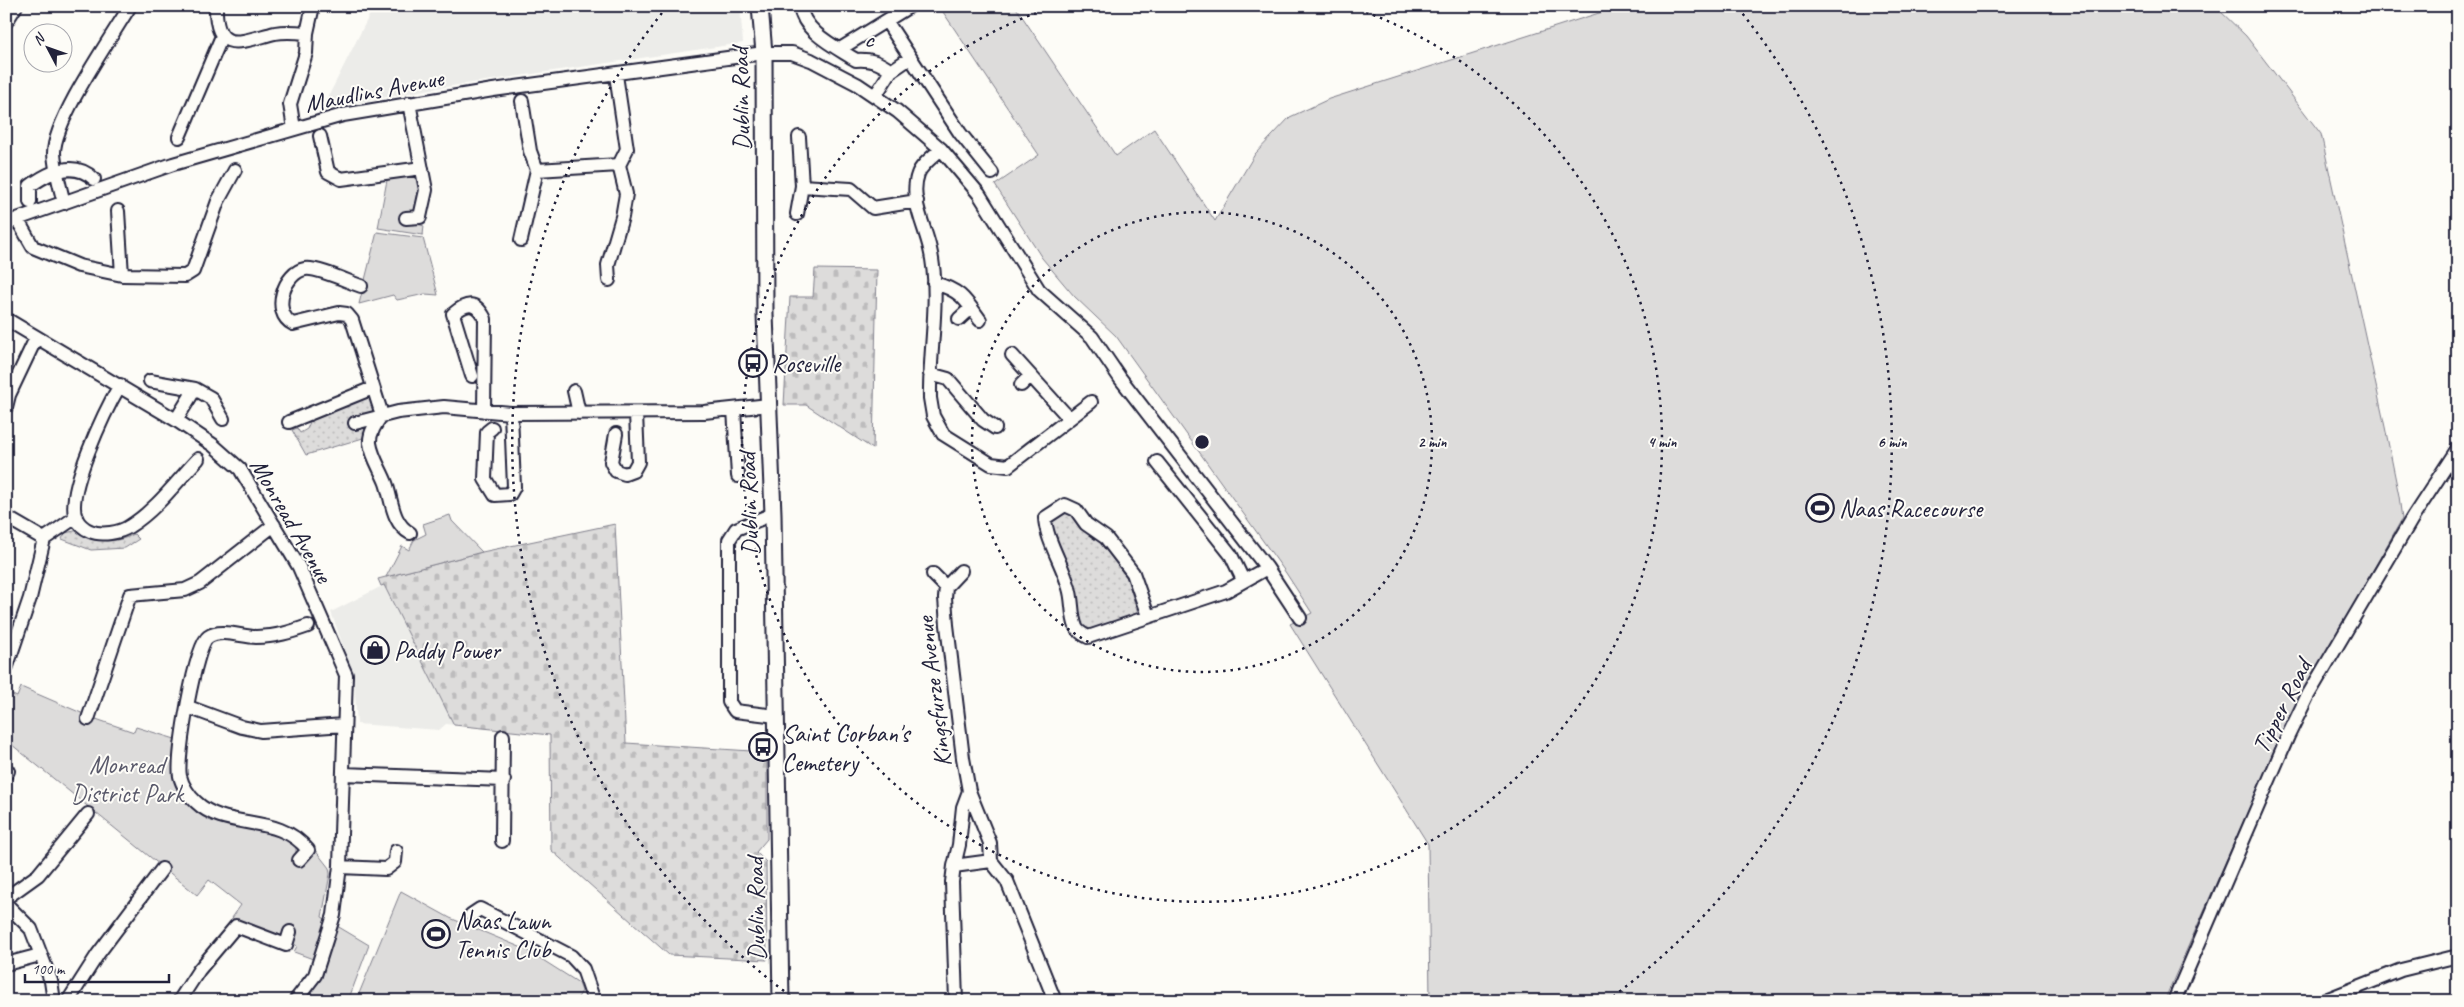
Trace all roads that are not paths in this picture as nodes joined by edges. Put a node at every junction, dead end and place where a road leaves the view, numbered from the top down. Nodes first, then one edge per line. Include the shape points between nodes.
1 (16, 6) edge
2 (130, 6) edge
3 (216, 6) edge
4 (313, 6) edge
5 (760, 6) edge
6 (800, 6) edge
7 (910, 6) edge
8 (6, 22) edge
9 (887, 22) junction
10 (307, 33) junction
11 (222, 36) junction
12 (840, 49) junction
13 (764, 53) junction
14 (910, 58) junction
15 (891, 71) junction
16 (616, 74) junction
17 (875, 96) junction
18 (522, 101) dead end
19 (409, 103) junction
20 (294, 129) junction
21 (320, 136) dead end
22 (179, 137) dead end
23 (799, 137) dead end
24 (941, 149) junction
25 (619, 165) junction
26 (990, 165) dead end
27 (422, 168) junction
28 (234, 170) dead end
29 (537, 170) junction
30 (56, 172) junction
31 (94, 179) dead end
32 (802, 186) junction
33 (916, 201) junction
34 (30, 202) dead end
35 (64, 203) junction
36 (118, 211) dead end
37 (797, 214) dead end
38 (406, 218) dead end
39 (12, 222) edge
40 (520, 240) dead end
41 (122, 275) junction
42 (609, 280) dead end
43 (934, 283) junction
44 (361, 286) dead end
45 (971, 308) junction
46 (6, 319) edge
47 (959, 319) dead end
48 (980, 320) dead end
49 (36, 338) junction
50 (1012, 355) dead end
51 (930, 374) junction
52 (472, 376) dead end
53 (1030, 376) junction
54 (150, 381) dead end
55 (1021, 385) dead end
56 (120, 386) junction
57 (374, 388) junction
58 (195, 389) junction
59 (574, 391) dead end
60 (1091, 402) dead end
61 (769, 405) junction
62 (6, 407) edge
63 (734, 409) junction
64 (484, 411) junction
65 (511, 413) junction
66 (579, 413) junction
67 (636, 413) junction
68 (382, 415) junction
69 (1069, 418) junction
70 (223, 419) dead end
71 (176, 420) junction
72 (289, 422) dead end
73 (355, 423) dead end
74 (492, 428) dead end
75 (994, 428) dead end
76 (616, 434) dead end
77 (2458, 448) edge
78 (198, 459) dead end
79 (1157, 462) dead end
80 (738, 476) dead end
81 (773, 514) junction
82 (6, 517) edge
83 (76, 518) junction
84 (274, 525) junction
85 (410, 533) dead end
86 (44, 539) junction
87 (1267, 568) junction
88 (961, 571) dead end
89 (933, 574) dead end
90 (1242, 580) junction
91 (946, 586) junction
92 (1148, 616) junction
93 (1300, 618) dead end
94 (308, 626) dead end
95 (6, 669) edge
96 (188, 707) junction
97 (776, 716) junction
98 (88, 719) dead end
99 (344, 725) junction
100 (504, 736) dead end
101 (343, 774) junction
102 (504, 780) junction
103 (969, 791) junction
104 (88, 814) dead end
105 (502, 841) dead end
106 (396, 850) dead end
107 (299, 860) dead end
108 (991, 861) junction
109 (954, 866) junction
110 (340, 867) junction
111 (162, 869) dead end
112 (6, 898) edge
113 (6, 904) edge
114 (471, 915) dead end
115 (290, 932) dead end
116 (40, 955) junction
117 (2458, 956) edge
118 (6, 964) edge
119 (181, 1000) edge
120 (54, 1001) edge
121 (68, 1001) edge
122 (295, 1001) edge
123 (594, 1001) edge
124 (781, 1001) edge
125 (956, 1001) edge
126 (1055, 1001) edge
127 (2174, 1001) edge
128 (2323, 1001) edge

1 - 8 street
2 - 30 street via 69,110 54,151
3 - 11 street via 216,24
4 - 10 street
5 - 13 main road, Dublin Road
6 - 12 street, c via 814,31
7 - 9 street
9 - 12 street
9 - 14 street
10 - 11 street via 277,33 242,43 234,43
10 - 20 street via 306,53 290,104
11 - 22 street
12 - 15 street, c via 856,60 869,59
13 - 16 street, Maudlins Avenue
13 - 17 street, Maudlins Avenue via 792,53 812,60
13 - 61 main road, Dublin Road via 765,314
14 - 15 street
14 - 26 street via 960,133
15 - 17 street
16 - 19 street, Maudlins Avenue
16 - 25 street via 627,149
17 - 24 street, Maudlins Avenue
18 - 29 street via 530,151
19 - 20 street, Maudlins Avenue via 343,115
19 - 27 street
20 - 35 street, Maudlins Avenue via 173,164
21 - 27 street via 328,172 341,179
23 - 32 street
24 - 33 street via 918,173
24 - 87 street, Maudlins Avenue via 979,194 1039,290 1092,337
25 - 29 street
25 - 42 street via 626,194 608,265
27 - 38 street via 426,190 420,217
28 - 41 street via 218,201 193,272 185,276
29 - 40 street
30 - 31 street via 78,168
30 - 34 street via 30,186
30 - 35 street
32 - 33 street via 851,189 873,208
32 - 37 street
33 - 43 street via 931,250
35 - 39 street, Maudlins Avenue
36 - 41 street
39 - 41 street via 33,247 79,266
43 - 45 street via 961,294
43 - 51 street
44 - 57 street via 307,268 292,275 280,310 285,320 293,324 346,314 352,320
45 - 47 street
45 - 48 street
46 - 49 street, Monread Avenue
49 - 56 street, Monread Avenue
49 - 62 street
50 - 53 street
51 - 69 street via 933,416 943,434 991,464 1008,466
51 - 75 street via 948,379 979,424
52 - 64 street via 453,314 463,306 474,305 485,319
53 - 55 street
53 - 69 street
54 - 58 street
56 - 71 street, Monread Avenue
56 - 83 street via 103,416 83,465 75,501
57 - 68 street
57 - 72 street
58 - 70 street via 211,398
58 - 71 street
59 - 66 street
60 - 69 street
61 - 63 street
61 - 81 main road, Dublin Road
63 - 67 street
63 - 80 street
64 - 65 street
64 - 68 street via 444,407
65 - 66 street
65 - 74 street via 514,487 510,494 494,495 485,479 487,432
66 - 67 street
67 - 76 street via 638,462 633,471 624,474 611,462
68 - 73 street
68 - 85 street via 374,425 370,442 393,512
71 - 84 street, Monread Avenue via 213,445 240,469
77 - 127 street, Tipper Road via 2413,517 2307,697
78 - 83 street via 151,510 129,528 96,534 84,529
79 - 90 street via 1230,554
81 - 97 main road, Dublin Road
81 - 97 street via 736,529 729,540 729,702 735,711
82 - 86 street
83 - 86 street
84 - 98 street via 200,583 185,590 130,595
84 - 99 street, Monread Avenue via 299,567 346,675
86 - 95 street via 30,598
87 - 90 street
87 - 93 street, Maudlins Avenue
88 - 91 street, Kingsfurze Avenue
89 - 91 street, Kingsfurze Avenue
90 - 92 street via 1226,590
91 - 103 street, Kingsfurze Avenue via 944,598
92 - 92 street via 1088,637 1080,633 1076,627 1070,590 1046,532 1045,518 1065,505 1076,510 1086,524 1106,538 1133,573
94 - 96 street via 285,634 256,637 220,633 208,636 202,642 194,668
96 - 99 street via 261,731
96 - 107 street via 181,742 180,776 188,793 197,803 221,816 269,825 290,833 308,850
97 - 124 main road, Dublin Road
99 - 101 street, Monread Avenue
100 - 102 street
101 - 102 street
101 - 110 street, Monread Avenue
102 - 105 street
103 - 108 street, Kingsfurze Avenue via 990,843
103 - 109 street, Kingsfurze Avenue via 963,807
104 - 112 street via 38,875
106 - 110 street via 394,862 386,869
108 - 109 street
108 - 126 street via 1007,881
109 - 125 street, Kingsfurze Avenue
110 - 122 street, Monread Avenue via 334,916 315,975
111 - 121 street via 98,954
113 - 116 street via 31,930
114 - 123 street via 480,909 571,956 583,970
115 - 119 street via 286,945 236,926 199,970
116 - 118 street
116 - 120 street via 51,981
117 - 128 street via 2401,970

